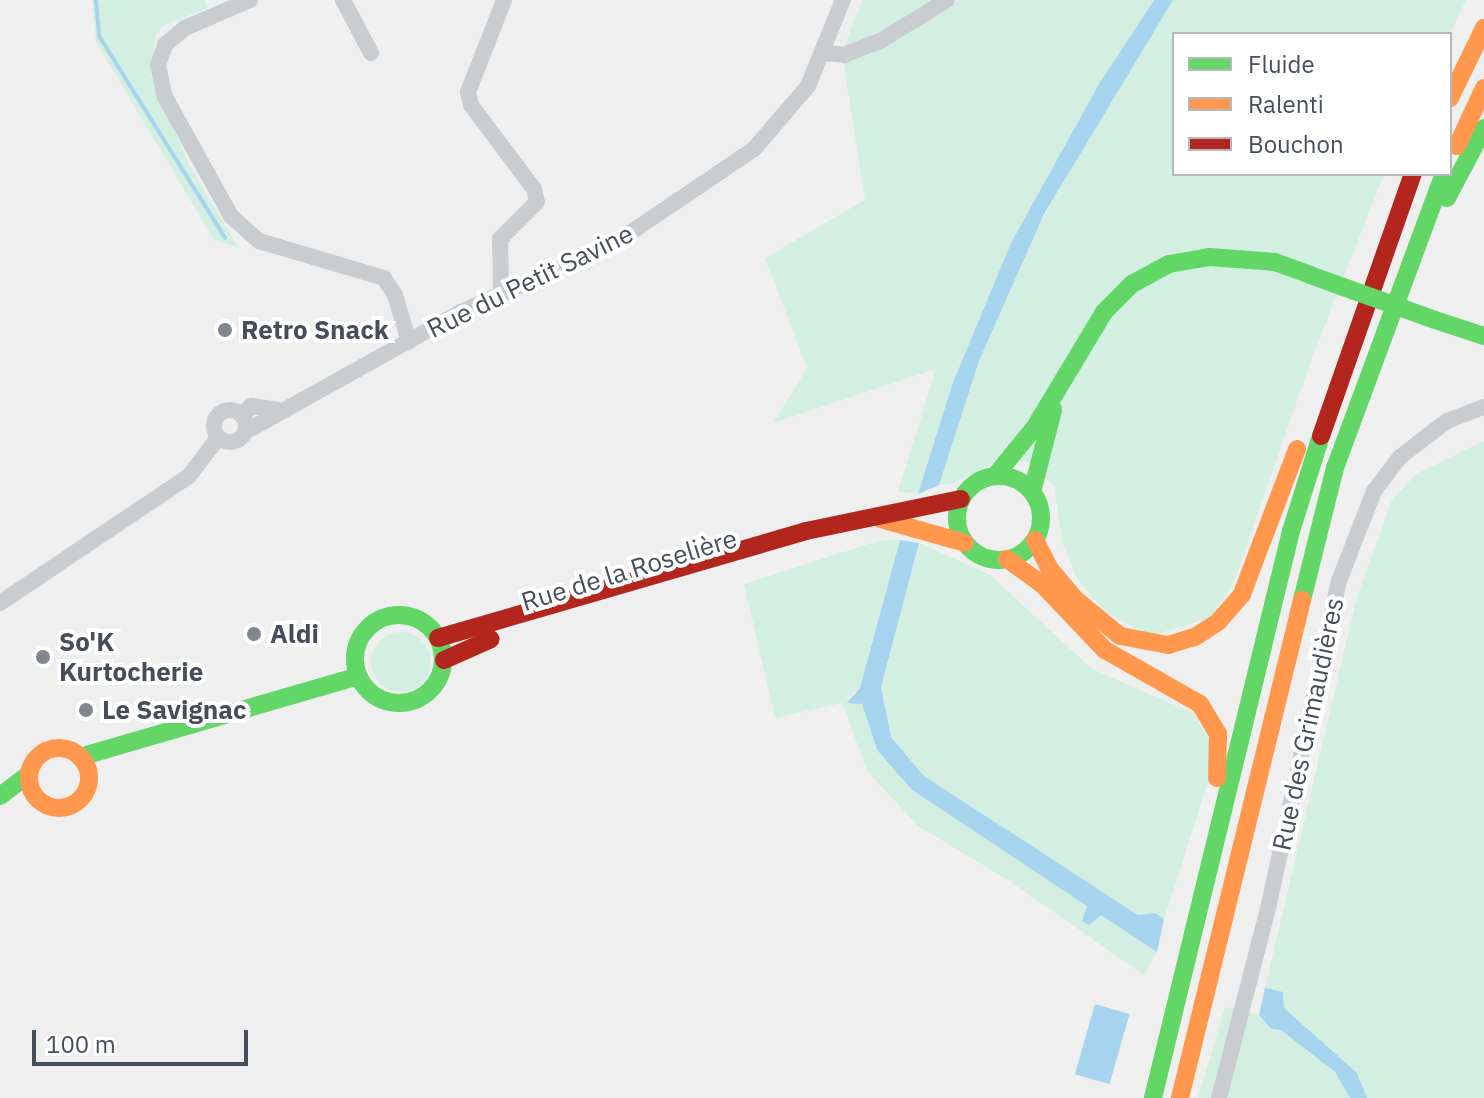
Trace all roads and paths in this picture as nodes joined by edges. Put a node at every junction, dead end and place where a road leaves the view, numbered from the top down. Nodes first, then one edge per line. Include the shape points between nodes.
1 (250, 0) edge
2 (343, 0) edge
3 (504, 0) edge
4 (843, 0) edge
5 (947, 0) edge
6 (1484, 28) edge
7 (371, 53) dead end
8 (823, 53) junction
9 (1484, 88) edge
10 (1452, 94) edge
11 (1484, 128) edge
12 (1452, 157) edge
13 (1412, 176) edge
14 (1443, 176) edge
15 (1419, 236) junction
16 (501, 295) junction
17 (1484, 336) edge
18 (1351, 338) junction
19 (409, 342) junction
20 (1058, 390) junction
21 (1484, 407) edge
22 (244, 424) junction
23 (218, 438) junction
24 (995, 476) junction
25 (1032, 492) junction
26 (961, 499) junction
27 (880, 518) junction
28 (830, 529) junction
29 (1035, 540) junction
30 (965, 543) junction
31 (1007, 559) junction
32 (0, 603) edge
33 (438, 638) junction
34 (444, 660) junction
35 (358, 676) junction
36 (84, 765) junction
37 (29, 774) junction
38 (0, 798) edge
39 (36, 798) junction
40 (1206, 885) junction
41 (1153, 1098) edge
42 (1180, 1098) edge
43 (1219, 1098) edge

1 - 19 street via 174,35 158,65 165,97 231,216 259,241 384,278 395,295
2 - 7 street
3 - 16 street via 468,92 471,105 534,189 537,202 500,239
4 - 8 street, Rue du Petit Savine
5 - 8 street via 882,40 844,55
6 - 10 main road
8 - 16 street, Rue du Petit Savine via 787,115 754,149 618,241
9 - 12 main road
11 - 15 main road via 1434,225
13 - 18 main road
14 - 15 main road
15 - 42 main road via 1335,468
16 - 19 street, Rue du Petit Savine
17 - 20 main road, bridge via 1246,257 1169,264 1132,284 1104,312
18 - 29 main road via 1329,366 1242,594 1218,622 1168,645 1120,636 1075,599 1049,568
18 - 40 main road via 1291,531
19 - 22 street, Rue du Petit Savine via 302,403
20 - 24 main road
20 - 25 main road
21 - 43 street, Rue des Grimaudières via 1447,421 1400,457 1374,491 1339,581 1269,904
22 - 23 street, Rue du Petit Savine via 234,442
22 - 23 street, Rue du Petit Savine via 232,410 220,413 213,428
23 - 32 street, Rue du Petit Savine via 189,476
24 - 25 main road via 1022,482
24 - 26 main road via 981,479
25 - 29 main road via 1041,516
26 - 27 main road, Rue de la Roselière
26 - 30 main road via 957,521
27 - 28 main road, Rue de la Roselière
27 - 30 main road, Rue de la Roselière
28 - 33 main road, Rue de la Roselière via 806,531
28 - 34 main road, Rue de la Roselière via 808,542 469,646
29 - 31 main road
30 - 31 main road via 983,557
31 - 40 main road via 1043,585 1105,650 1200,704 1210,716 1221,757 1199,859
33 - 34 main road
33 - 35 main road via 411,617 381,619 356,647
34 - 35 main road via 432,689 401,704 368,692
35 - 36 main road via 154,738
36 - 37 main road via 65,749 50,750 36,759
36 - 39 main road via 85,794 71,806 54,808
37 - 38 main road
37 - 39 main road
38 - 39 main road
40 - 41 main road

